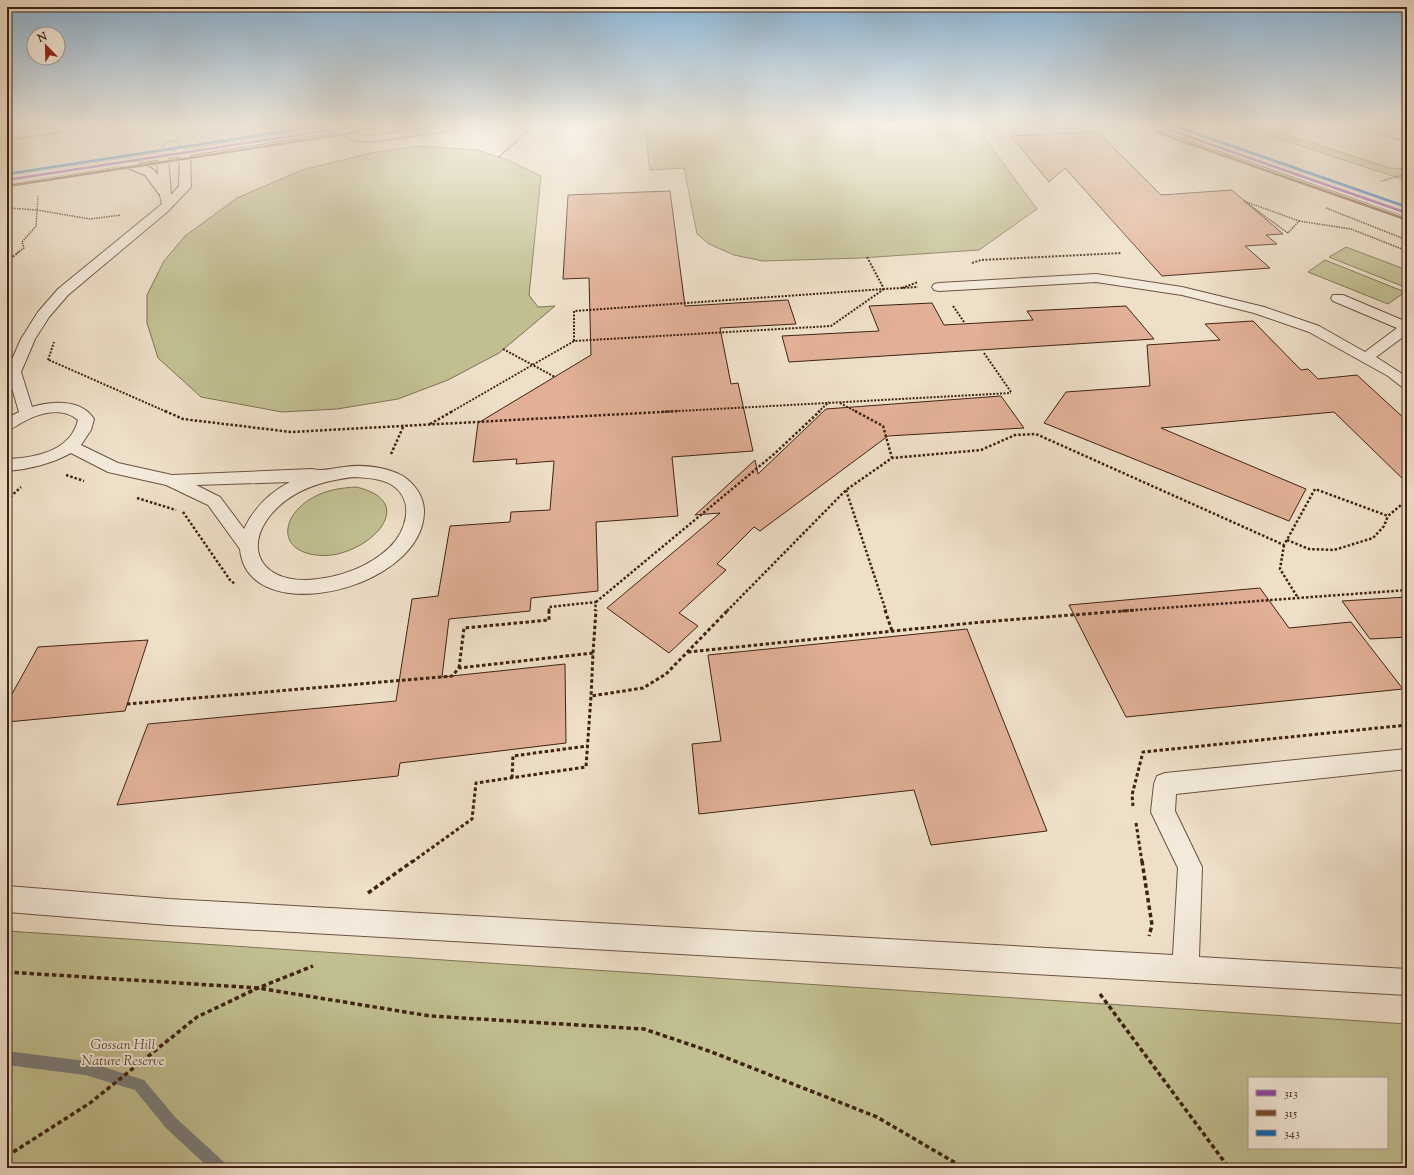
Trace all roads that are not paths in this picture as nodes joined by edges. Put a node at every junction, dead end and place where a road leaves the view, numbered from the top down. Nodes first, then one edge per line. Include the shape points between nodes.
1 (156, 181) edge
2 (164, 181) edge
3 (185, 181) edge
4 (1315, 181) edge
5 (1350, 181) edge
6 (164, 191) junction
7 (1407, 200) edge
8 (166, 208) junction
9 (1407, 213) edge
10 (939, 287) road end
11 (1338, 298) dead end
12 (1366, 358) junction
13 (1407, 384) edge
14 (27, 414) junction
15 (7, 424) edge
16 (70, 446) junction
17 (11, 469) edge
18 (329, 474) junction
19 (170, 480) junction
20 (248, 547) junction
21 (1407, 759) edge
22 (7, 899) edge
23 (1185, 970) junction
24 (1407, 982) edge

1 - 6 street
2 - 6 lane
3 - 8 lane via 185,187
4 - 9 street
5 - 7 street
6 - 8 lane
8 - 14 lane via 63,292 43,315 28,339 14,372
10 - 12 lane via 1096,278 1182,291 1259,310 1314,329
11 - 12 lane via 1407,327
12 - 13 lane
14 - 15 lane
14 - 16 lane via 58,408 81,413 86,419 86,427
16 - 17 lane via 45,459
16 - 19 lane via 114,468
18 - 19 lane
18 - 20 lane via 304,482 282,494 264,510 252,528
18 - 20 lane via 354,470 379,473 399,481 412,495 416,512 411,532 396,552 373,570 345,582 314,587 287,586 266,578 252,564
19 - 20 lane via 214,501
21 - 23 lane via 1165,784 1163,812 1190,867
22 - 23 lane via 169,912
23 - 24 lane

